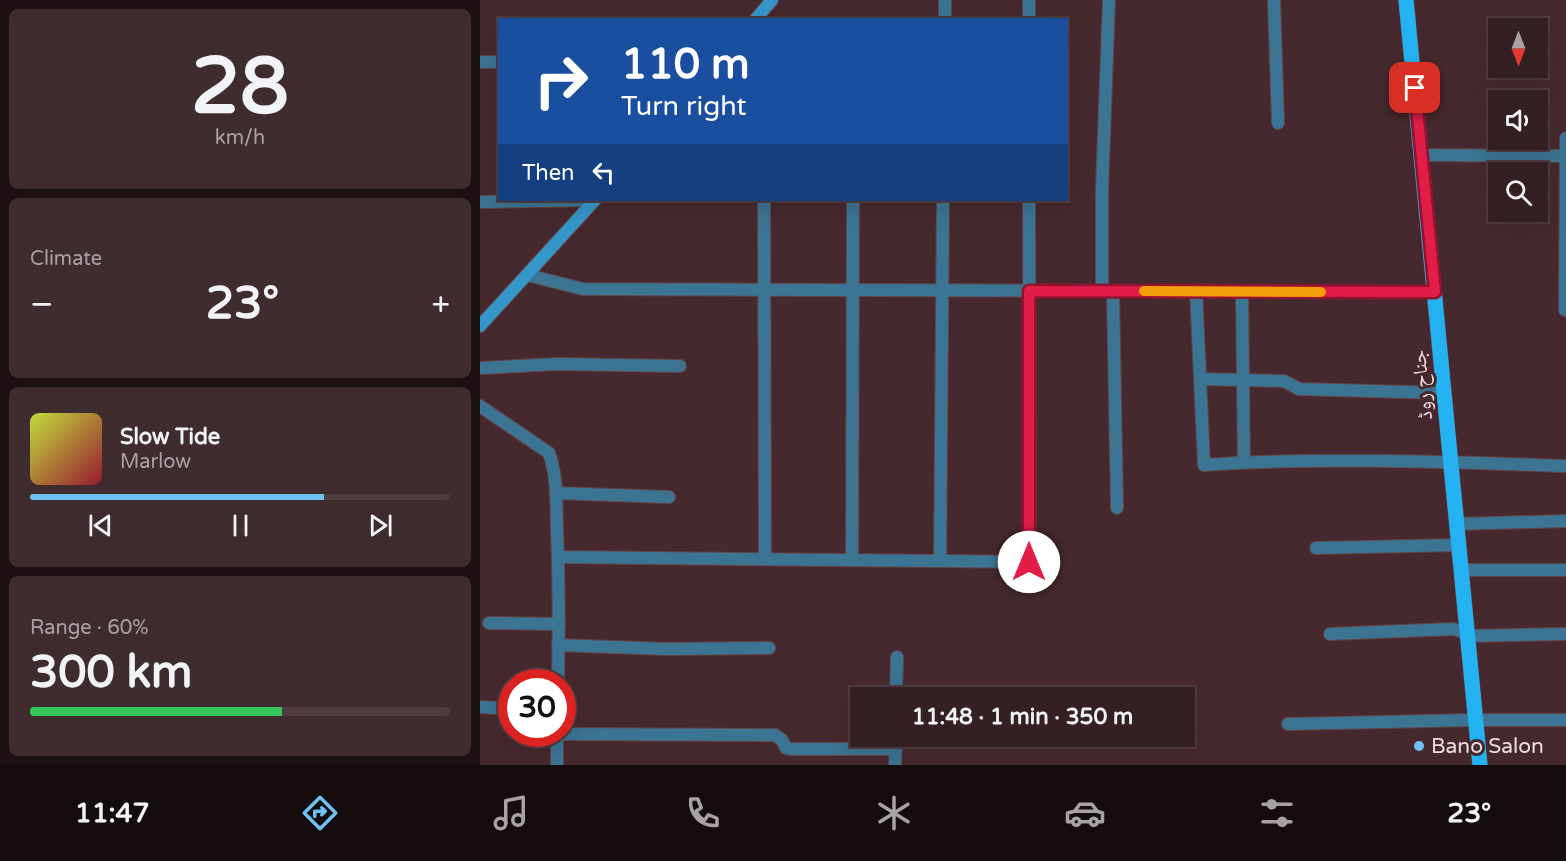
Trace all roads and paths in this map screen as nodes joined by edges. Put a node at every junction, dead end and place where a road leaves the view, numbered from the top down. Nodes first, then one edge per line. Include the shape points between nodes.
1 (772, 0) edge
2 (945, 0) edge
3 (1029, 0) edge
4 (1109, 0) edge
5 (1274, 0) edge
6 (1406, 0) edge
7 (757, 18) edge
8 (945, 18) edge
9 (1029, 18) edge
10 (480, 62) edge
11 (498, 62) edge
12 (1278, 123) dead end
13 (1566, 138) edge
14 (1421, 155) junction
15 (1566, 156) edge
16 (538, 201) edge
17 (594, 201) edge
18 (764, 201) edge
19 (853, 201) edge
20 (944, 201) edge
21 (1029, 201) edge
22 (480, 202) edge
23 (527, 276) junction
24 (764, 290) junction
25 (853, 290) junction
26 (943, 290) junction
27 (1029, 291) junction
28 (1107, 291) junction
29 (1196, 291) junction
30 (1242, 291) junction
31 (1435, 292) junction
32 (1565, 310) edge
33 (480, 326) edge
34 (680, 366) dead end
35 (480, 368) edge
36 (1201, 379) junction
37 (1244, 381) junction
38 (1444, 393) junction
39 (480, 406) edge
40 (1244, 462) junction
41 (1451, 462) junction
42 (1566, 466) edge
43 (556, 494) junction
44 (669, 497) dead end
45 (1117, 508) dead end
46 (1566, 521) edge
47 (1457, 524) junction
48 (1459, 545) junction
49 (1316, 548) dead end
50 (558, 557) junction
51 (765, 559) junction
52 (852, 560) junction
53 (940, 561) junction
54 (1461, 570) junction
55 (1566, 570) edge
56 (489, 623) dead end
57 (559, 624) junction
58 (1330, 634) dead end
59 (1566, 634) edge
60 (1467, 636) junction
61 (558, 645) junction
62 (769, 648) dead end
63 (897, 657) dead end
64 (558, 669) edge
65 (896, 687) edge
66 (480, 708) edge
67 (498, 709) edge
68 (1475, 720) junction
69 (1566, 720) edge
70 (1288, 724) dead end
71 (576, 734) edge
72 (850, 746) edge
73 (557, 747) edge
74 (896, 747) edge
75 (557, 765) edge
76 (895, 765) edge
77 (1480, 765) edge

1 - 7 main road
2 - 8 street
3 - 9 street
4 - 28 street via 1102,189
5 - 12 street
6 - 14 main road, جناح روڈ
10 - 11 street
13 - 15 street
14 - 15 street
14 - 31 main road, جناح روڈ
15 - 32 street
16 - 22 street
17 - 23 main road
18 - 24 street
19 - 25 street
20 - 26 street
21 - 27 street
23 - 24 street via 583,289
23 - 33 main road
24 - 25 street
24 - 51 street
25 - 26 street
25 - 52 street
26 - 27 street
26 - 53 street
27 - 28 street
27 - 53 street via 1029,562
28 - 29 street
28 - 45 street
29 - 30 street
29 - 36 street
30 - 31 street
30 - 37 street
31 - 38 main road, جناح روڈ
34 - 35 street via 557,364
36 - 37 street
36 - 40 street via 1204,465
37 - 38 street via 1287,382 1295,389
37 - 40 street
38 - 41 main road, جناح روڈ
39 - 43 street via 549,453
40 - 41 street
41 - 42 street
41 - 47 main road, جناح روڈ
43 - 44 street
43 - 50 street
46 - 47 street
47 - 48 main road, جناح روڈ
48 - 49 street
48 - 54 main road, جناح روڈ
50 - 51 street
50 - 57 street
51 - 52 street
52 - 53 street
54 - 55 street
54 - 60 main road, جناح روڈ
56 - 57 street
57 - 61 street
58 - 60 street via 1453,629
59 - 60 street
60 - 68 main road, جناح روڈ
61 - 62 street
61 - 64 street
63 - 65 street
66 - 67 street
68 - 69 street
68 - 70 street
68 - 77 main road, جناح روڈ
71 - 72 street via 775,735 790,749
73 - 75 street
74 - 76 street

